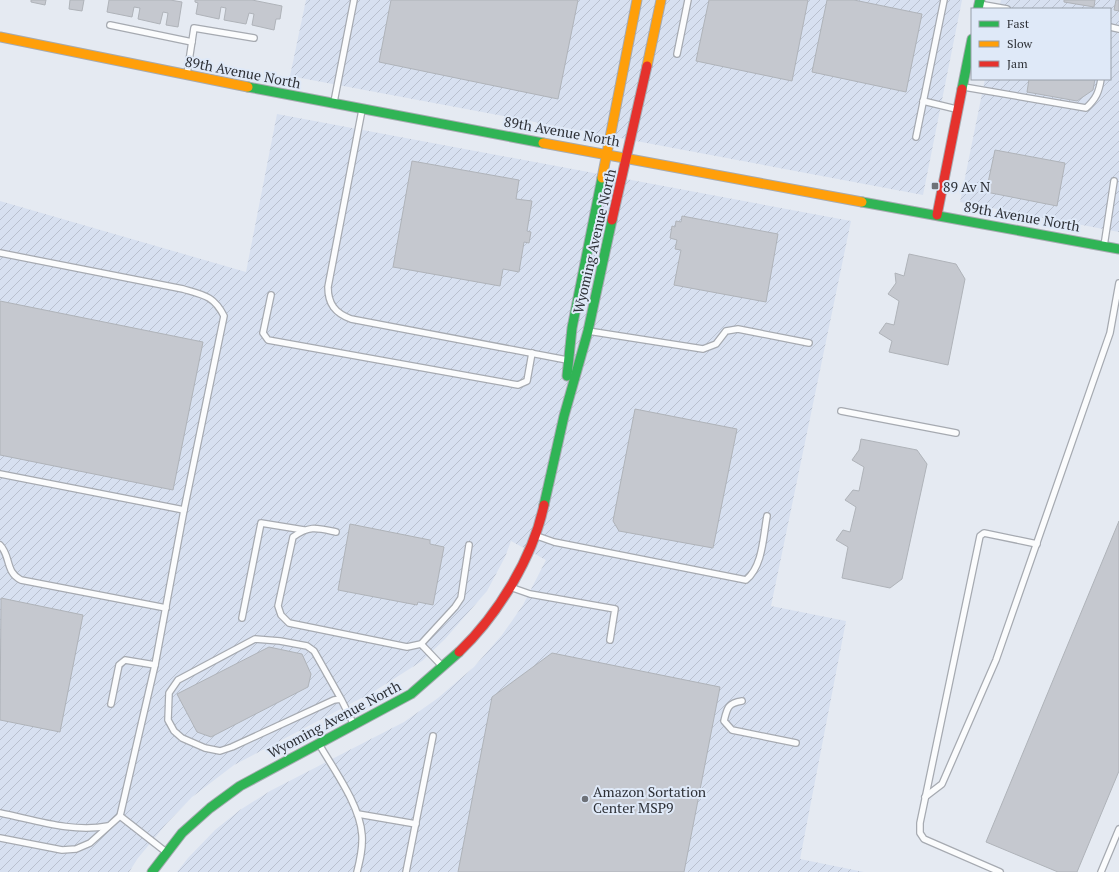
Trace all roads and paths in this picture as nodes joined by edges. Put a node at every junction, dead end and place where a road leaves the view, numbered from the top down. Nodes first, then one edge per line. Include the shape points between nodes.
1 (354, 0) edge
2 (638, 0) edge
3 (661, 0) edge
4 (688, 0) edge
5 (944, 0) edge
6 (979, 4) edge
7 (1001, 8) edge
8 (110, 25) dead end
9 (0, 37) edge
10 (254, 38) dead end
11 (192, 42) junction
12 (971, 44) edge
13 (677, 54) dead end
14 (187, 75) junction
15 (1101, 80) edge
16 (962, 87) junction
17 (923, 101) junction
18 (333, 104) junction
19 (362, 109) junction
20 (958, 109) junction
21 (916, 137) dead end
22 (607, 154) junction
23 (627, 158) junction
24 (1114, 181) dead end
25 (936, 215) junction
26 (1104, 246) junction
27 (1119, 249) edge
28 (0, 253) edge
29 (1119, 283) edge
30 (1118, 293) edge
31 (271, 295) dead end
32 (588, 331) junction
33 (809, 343) dead end
34 (532, 353) junction
35 (569, 360) junction
36 (841, 411) dead end
37 (564, 416) junction
38 (956, 433) dead end
39 (0, 474) edge
40 (184, 510) junction
41 (767, 516) dead end
42 (304, 530) junction
43 (336, 532) dead end
44 (535, 536) junction
45 (1038, 544) junction
46 (0, 545) edge
47 (470, 545) dead end
48 (510, 587) junction
49 (166, 608) junction
50 (242, 618) dead end
51 (610, 640) dead end
52 (421, 644) junction
53 (155, 665) junction
54 (444, 668) junction
55 (341, 699) junction
56 (742, 701) dead end
57 (111, 704) dead end
58 (354, 725) junction
59 (433, 736) dead end
60 (319, 743) junction
61 (796, 743) dead end
62 (925, 797) junction
63 (0, 813) edge
64 (358, 814) junction
65 (120, 816) junction
66 (416, 824) junction
67 (108, 826) junction
68 (1119, 830) edge
69 (0, 838) edge
70 (166, 852) junction
71 (152, 872) edge
72 (357, 872) edge
73 (406, 872) edge
74 (1000, 872) edge
75 (1102, 872) edge

1 - 18 lane
2 - 22 street, Wyoming Avenue North
3 - 23 street, Wyoming Avenue North
4 - 13 lane
5 - 17 lane
6 - 7 lane
8 - 11 lane
9 - 14 street, 89th Avenue North
10 - 11 lane via 194,28
11 - 14 lane
12 - 16 street
14 - 18 street, 89th Avenue North
15 - 16 lane via 1094,101 1086,108
16 - 20 street
17 - 20 lane
17 - 21 lane
18 - 19 street, 89th Avenue North
19 - 22 street, 89th Avenue North
19 - 34 lane via 328,287 332,307 340,315 351,319
20 - 25 street
22 - 23 street, 89th Avenue North
22 - 35 street, Wyoming Avenue North via 572,328
23 - 25 street, 89th Avenue North
23 - 32 street, Wyoming Avenue North
24 - 26 lane
25 - 26 street, 89th Avenue North
26 - 27 street, 89th Avenue North
28 - 40 lane via 183,289 206,295 218,304 224,316
29 - 30 lane
30 - 45 lane via 1110,333
31 - 34 lane via 263,333 268,340 518,385 527,381
32 - 33 lane via 704,349 716,344 726,331 738,329
32 - 37 street, Wyoming Avenue North
34 - 35 lane
35 - 37 street, Wyoming Avenue North
36 - 38 lane
37 - 44 street, Wyoming Avenue North
39 - 40 lane
40 - 49 lane
41 - 44 lane via 758,563 754,574 746,580
42 - 43 lane via 316,528
42 - 50 lane via 261,523
42 - 52 lane via 293,537 278,606 280,615 289,623 407,646
44 - 48 street, Wyoming Avenue North
45 - 62 lane via 996,660 942,784
45 - 62 lane via 984,533 980,536
46 - 49 lane via 5,551 10,570 21,580
47 - 52 lane via 461,598
48 - 51 lane via 530,594 615,609
48 - 54 street, Wyoming Avenue North via 489,618
49 - 53 lane
52 - 54 lane
53 - 57 lane via 125,660 119,665
53 - 65 lane
54 - 58 street, Wyoming Avenue North via 411,694
55 - 55 lane via 220,751 205,748 182,738 174,731 168,720 169,693 178,680 254,639 280,640 307,646 314,651
55 - 58 lane
56 - 61 lane via 733,702 727,707 724,721 732,730
58 - 60 street, Wyoming Avenue North
59 - 66 lane
60 - 64 lane
60 - 70 street, Wyoming Avenue North via 240,786 210,808 182,833
62 - 74 lane via 920,823 920,832 924,839
63 - 67 lane via 73,828 93,829
64 - 66 lane
64 - 72 lane via 362,849
65 - 67 lane
65 - 70 lane
66 - 73 lane
67 - 69 lane via 90,843 76,849 62,850
68 - 75 lane
70 - 71 street, Wyoming Avenue North

